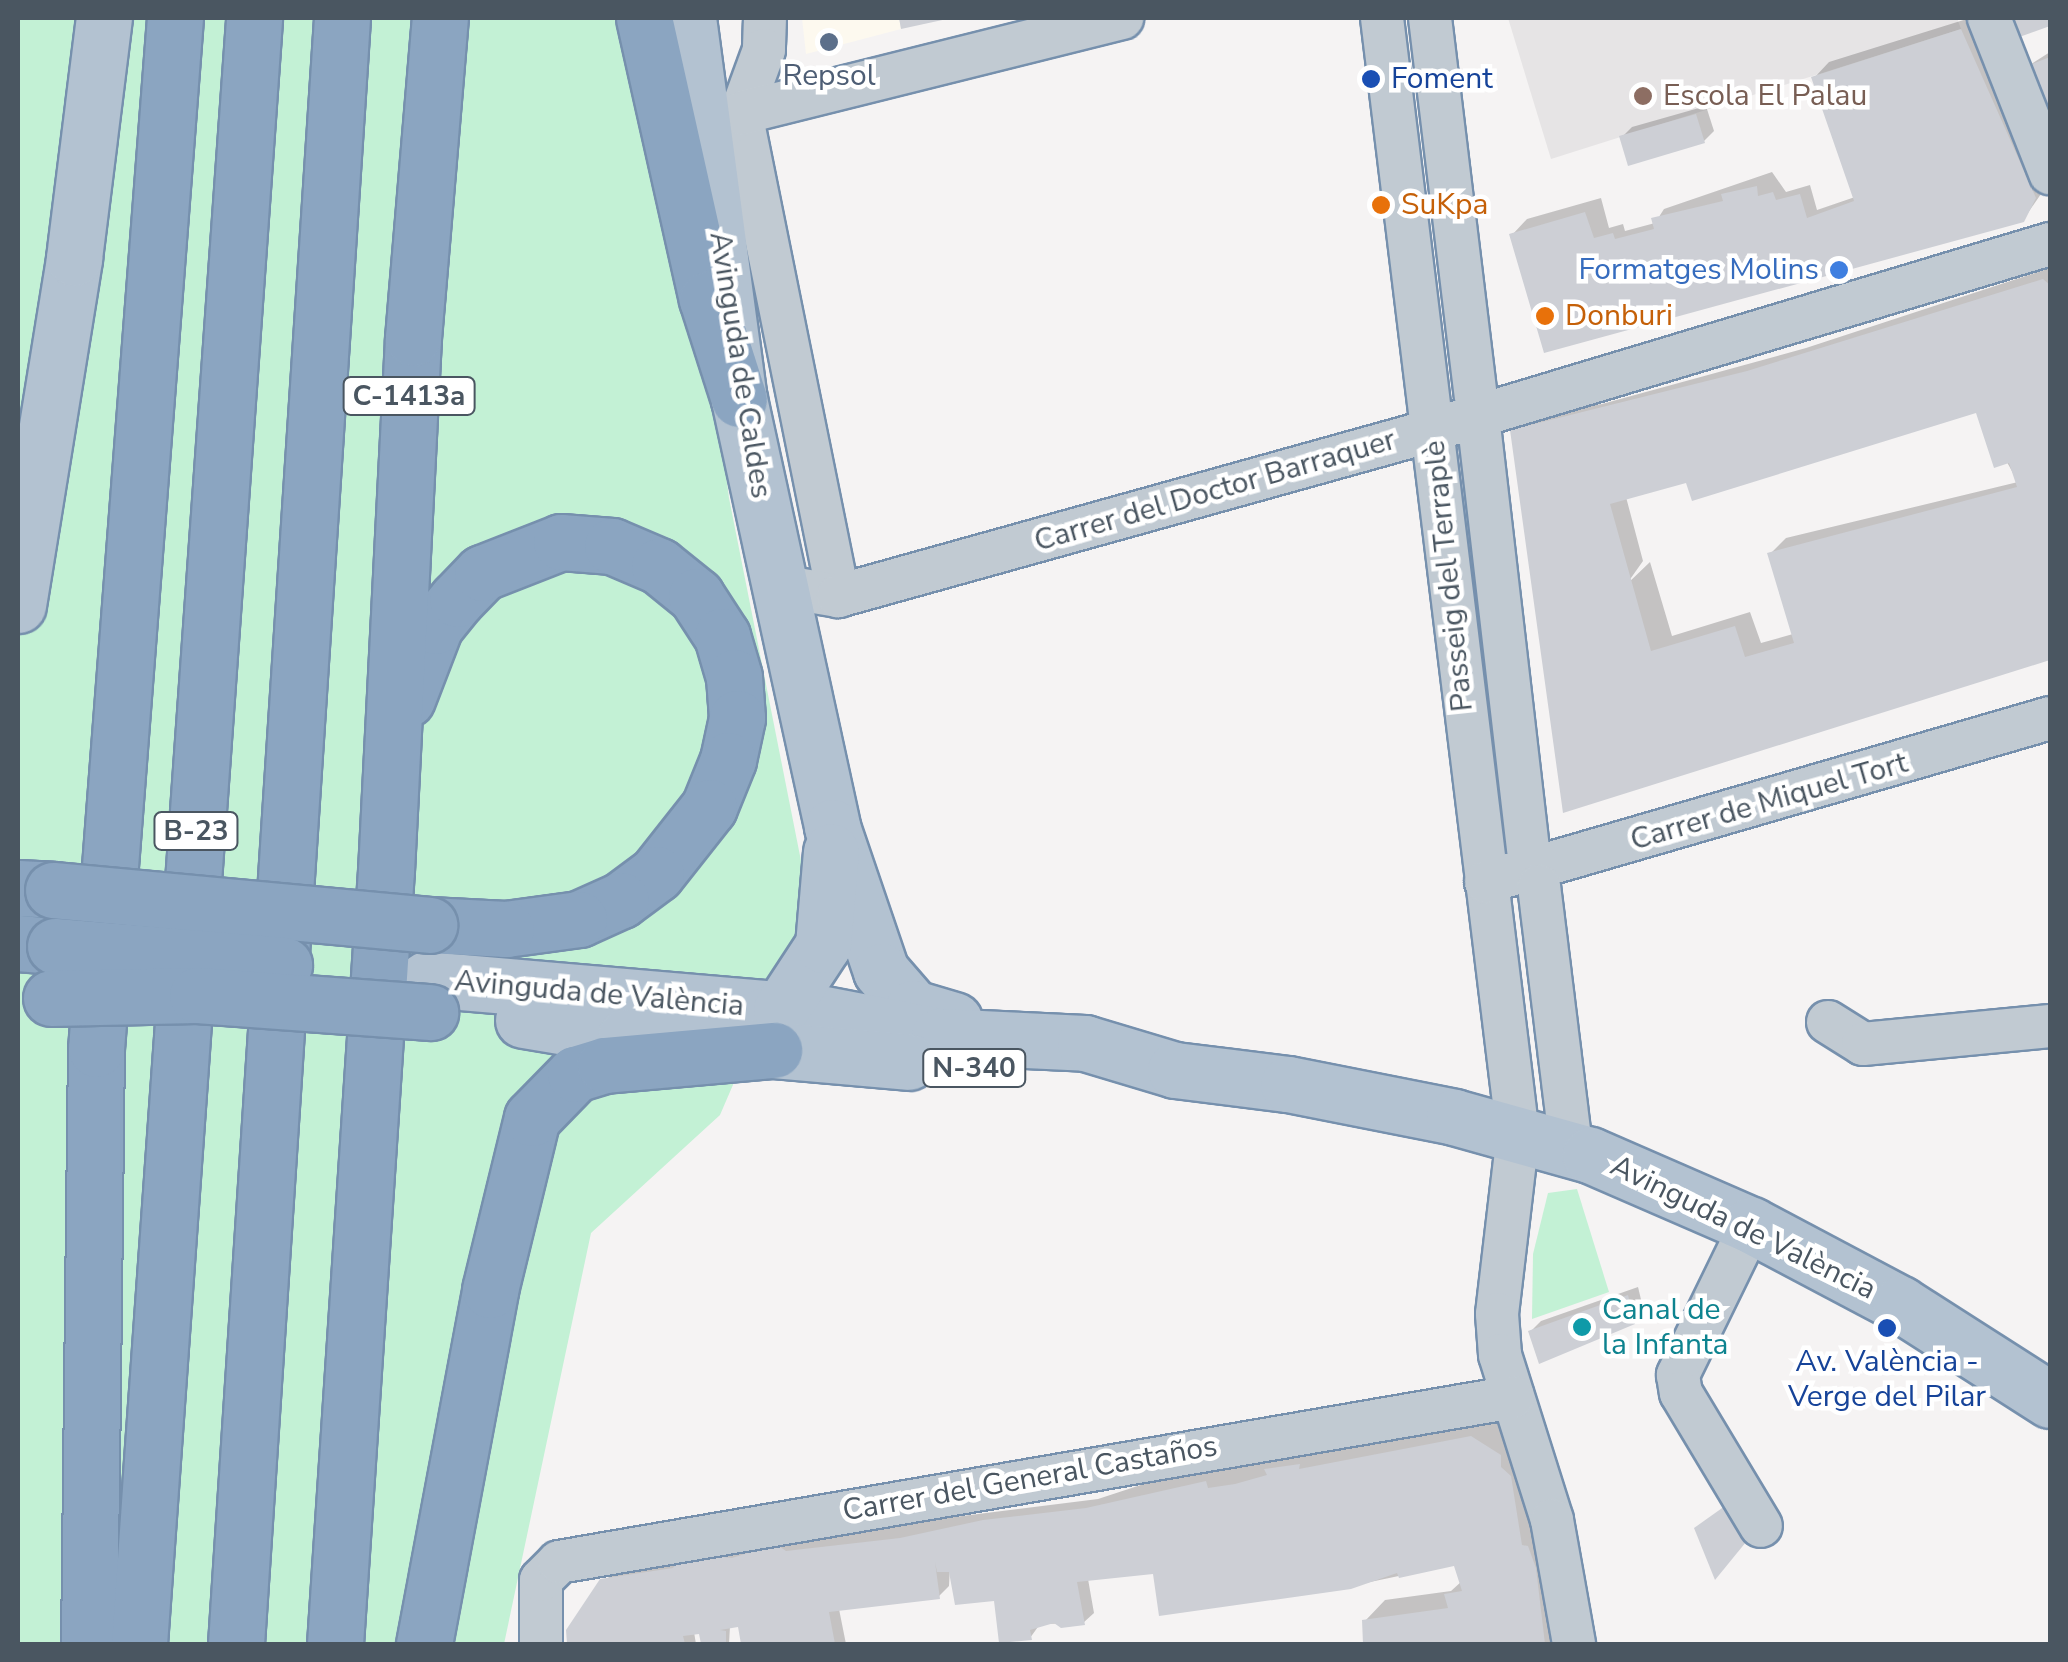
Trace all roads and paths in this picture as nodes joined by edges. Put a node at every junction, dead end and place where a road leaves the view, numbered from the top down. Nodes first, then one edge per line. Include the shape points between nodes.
1 (104, 18) edge
2 (175, 18) edge
3 (254, 18) edge
4 (342, 18) edge
5 (440, 18) edge
6 (644, 18) edge
7 (688, 18) edge
8 (765, 18) edge
9 (1122, 18) edge
10 (1382, 18) edge
11 (1430, 18) edge
12 (1988, 18) edge
13 (724, 132) junction
14 (2050, 173) edge
15 (2050, 244) edge
16 (739, 399) junction
17 (1432, 430) junction
18 (779, 586) junction
19 (838, 596) junction
20 (18, 605) edge
21 (2050, 718) edge
22 (391, 776) junction
23 (832, 826) junction
24 (1486, 882) junction
25 (35, 889) edge
26 (35, 968) edge
27 (428, 996) junction
28 (1828, 1022) dead end
29 (2050, 1026) edge
30 (778, 1030) junction
31 (1026, 1037) junction
32 (1175, 1070) junction
33 (1543, 1133) junction
34 (1751, 1225) junction
35 (1513, 1397) junction
36 (2050, 1400) edge
37 (1761, 1526) dead end
38 (89, 1644) edge
39 (139, 1644) edge
40 (236, 1644) edge
41 (335, 1644) edge
42 (424, 1644) edge
43 (542, 1644) edge
44 (1574, 1644) edge

1 - 20 main road via 74,258
2 - 38 highway via 96,1049
3 - 39 highway, B-23
4 - 40 highway
5 - 22 highway, C-1413a via 410,376
6 - 16 highway via 708,299
7 - 13 main road, Avinguda de Caldes
8 - 13 street, Avinguda de Caldes via 764,50
9 - 13 street
10 - 17 street, Passeig del Terraplè
11 - 33 street, Passeig del Terraplè via 1534,872
12 - 14 street
13 - 16 main road, Avinguda de Caldes
13 - 19 street, Avinguda de Caldes
15 - 17 street, Carrer del Doctor Barraquer
16 - 18 main road, Avinguda de Caldes
17 - 19 street, Carrer del Doctor Barraquer
17 - 24 street, Passeig del Terraplè
18 - 19 street, Carrer del Doctor Barraquer
18 - 23 main road, Avinguda de Caldes
21 - 24 street, Carrer de Miquel Tort
22 - 25 highway, bridge via 406,702 435,626 482,573 522,553 561,542 612,546 659,566 696,596 722,636 737,718 709,808 656,874 579,919 506,929 429,925
22 - 41 highway
23 - 30 main road, Avinguda de Caldes via 823,944
23 - 31 main road, Avinguda de Caldes via 881,971 896,994 943,1018
24 - 33 street, Passeig del Terraplè
26 - 27 highway, Avinguda de València / N-340, bridge via 197,995
26 - 27 highway, Avinguda de València / N-340, bridge via 137,950
27 - 30 main road, Avinguda de València / N-340
27 - 30 main road, Avinguda de València / N-340 via 624,1037
28 - 29 street via 1863,1044
30 - 31 main road, Avinguda de València / N-340
30 - 32 main road, Avinguda de València / N-340 via 1089,1078
30 - 42 highway via 575,1074 532,1118 490,1290
31 - 32 main road, Avinguda de València / N-340 via 1084,1043
32 - 33 main road, Avinguda de València / N-340 via 1304,1087
33 - 34 main road, Avinguda de València / N-340
33 - 35 street via 1497,1314
34 - 36 main road, Avinguda de València / N-340 via 1900,1304
34 - 37 street via 1678,1374 1681,1393
35 - 43 street, Carrer del General Castaños via 572,1559 548,1569 538,1594
35 - 44 street via 1552,1520

